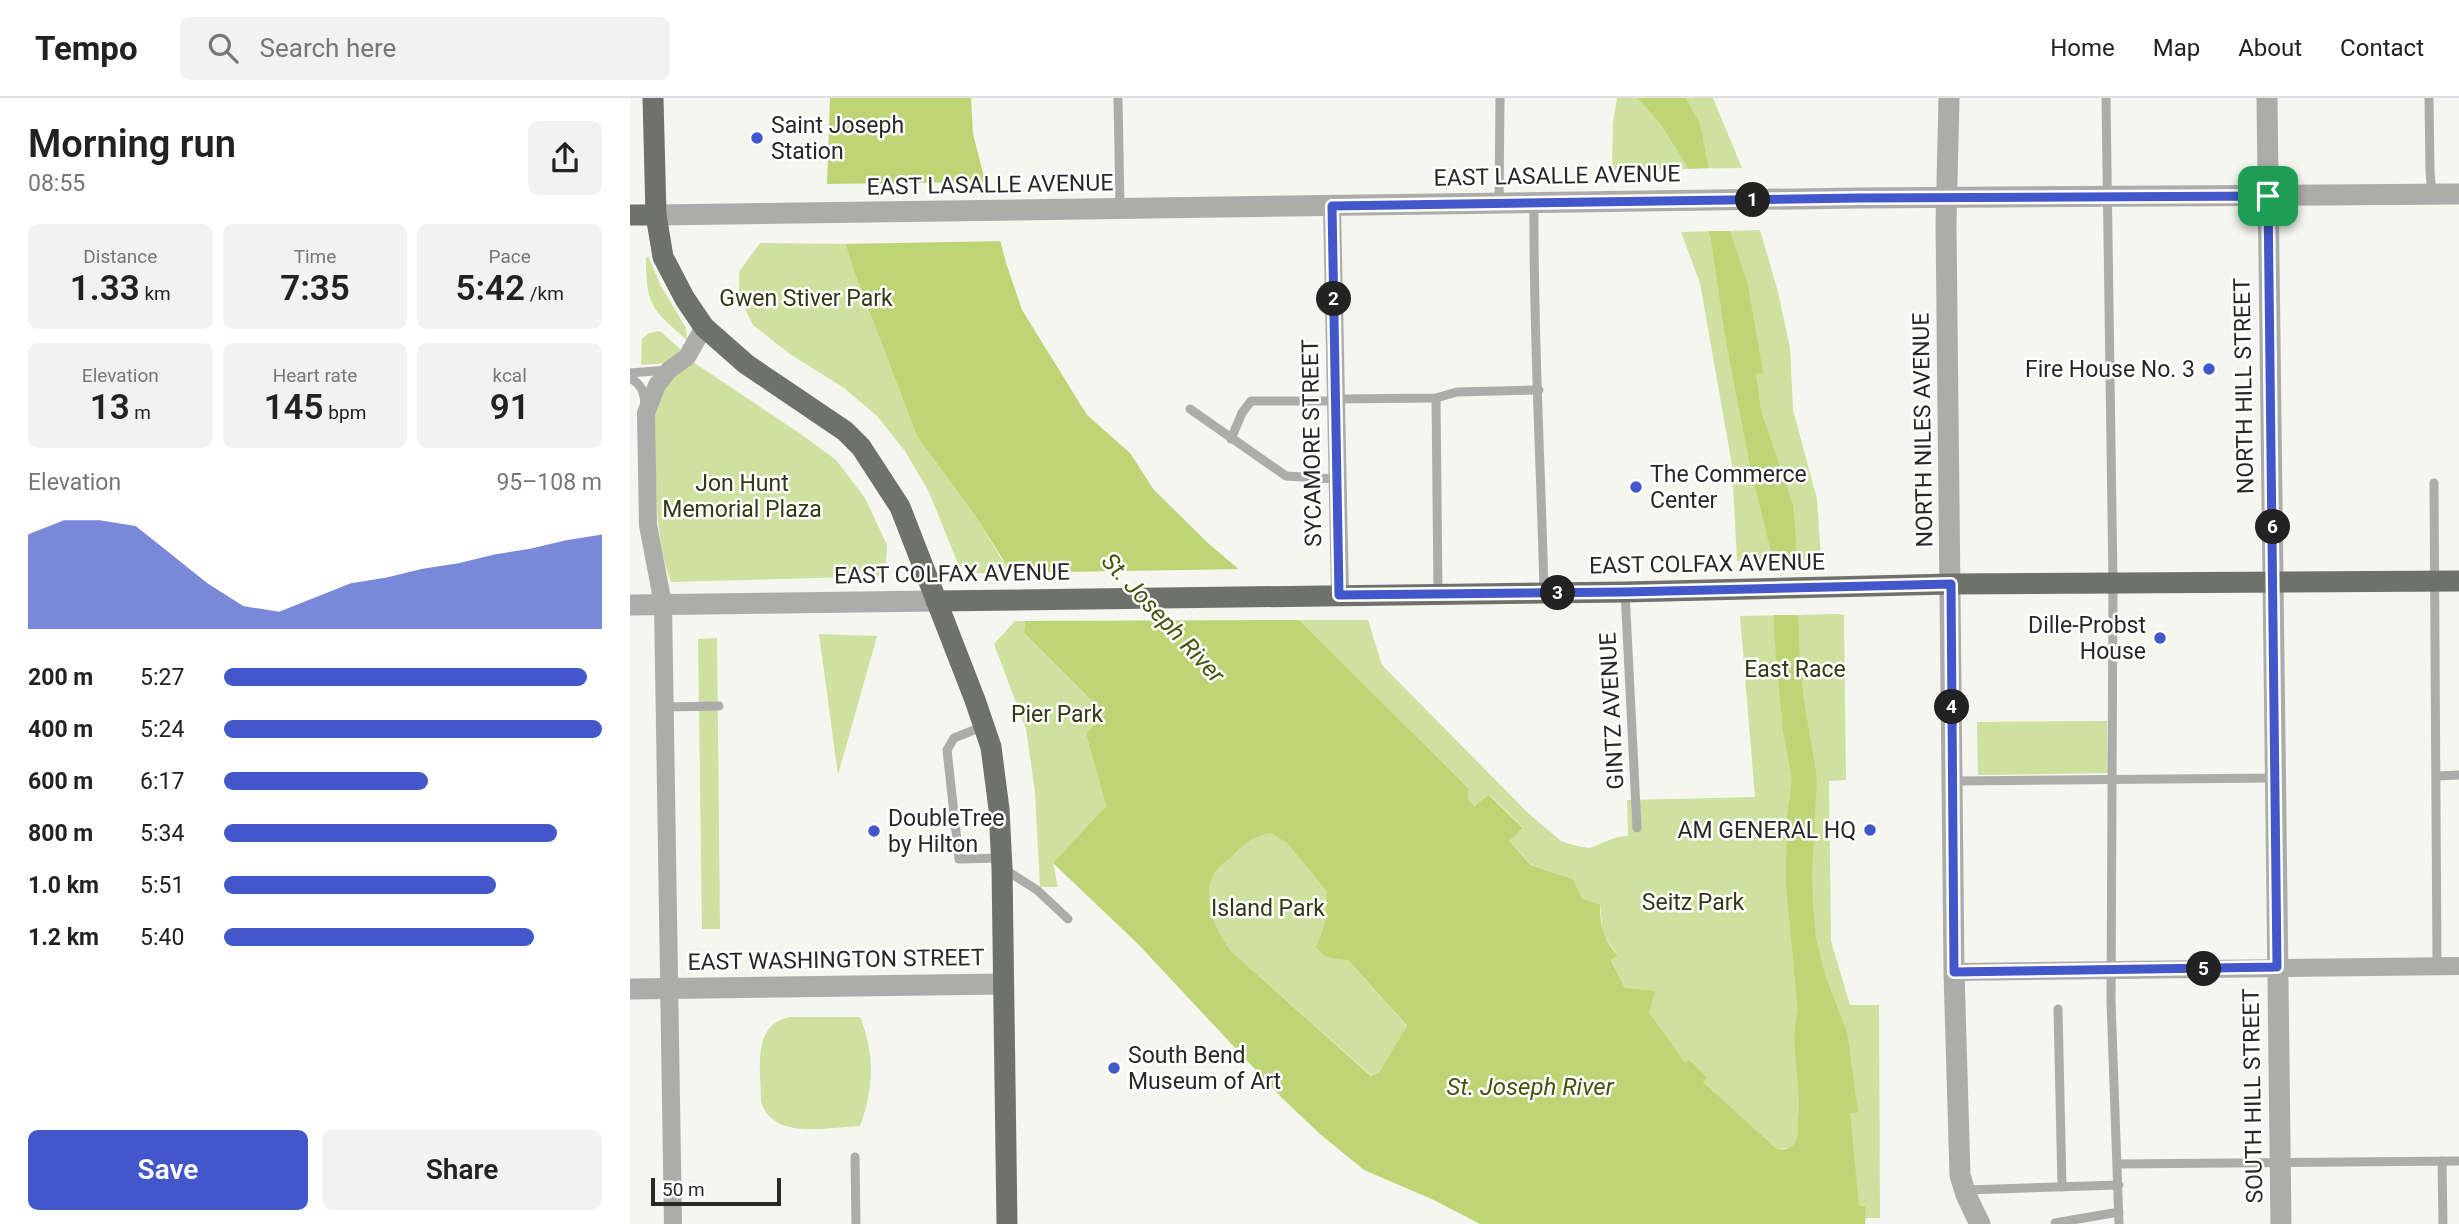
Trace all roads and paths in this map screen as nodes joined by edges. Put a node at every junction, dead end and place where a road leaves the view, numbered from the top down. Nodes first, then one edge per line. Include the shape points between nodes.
1 (653, 98) edge
2 (1118, 98) edge
3 (1500, 98) edge
4 (1949, 98) edge
5 (2106, 98) edge
6 (2267, 98) edge
7 (2429, 98) edge
8 (2432, 194) junction
9 (2459, 194) edge
10 (2268, 196) junction
11 (1946, 198) junction
12 (2107, 198) junction
13 (1499, 203) junction
14 (1534, 203) junction
15 (1332, 206) junction
16 (1121, 209) junction
17 (630, 215) edge
18 (656, 215) junction
19 (704, 327) junction
20 (669, 370) junction
21 (630, 373) edge
22 (630, 379) edge
23 (1539, 390) junction
24 (1436, 398) junction
25 (1336, 400) junction
26 (1190, 410) dead end
27 (646, 413) junction
28 (1231, 439) junction
29 (1337, 479) junction
30 (2434, 483) dead end
31 (2459, 581) edge
32 (2436, 582) junction
33 (2113, 583) junction
34 (1951, 584) junction
35 (2273, 584) junction
36 (1625, 592) junction
37 (1544, 593) junction
38 (1438, 594) junction
39 (1339, 595) junction
40 (936, 601) junction
41 (663, 604) junction
42 (630, 605) edge
43 (719, 706) dead end
44 (665, 707) junction
45 (984, 726) junction
46 (2459, 775) edge
47 (2437, 776) junction
48 (2276, 778) junction
49 (2113, 779) junction
50 (1952, 781) junction
51 (1637, 828) dead end
52 (1002, 863) junction
53 (1068, 919) dead end
54 (2437, 966) junction
55 (2459, 966) edge
56 (2277, 967) junction
57 (2111, 970) junction
58 (1954, 972) junction
59 (1003, 984) junction
60 (670, 988) junction
61 (630, 989) edge
62 (2058, 1009) dead end
63 (855, 1157) dead end
64 (2442, 1161) junction
65 (2459, 1161) edge
66 (2118, 1164) junction
67 (2281, 1164) junction
68 (2119, 1185) junction
69 (2062, 1187) junction
70 (1965, 1190) junction
71 (2119, 1212) junction
72 (673, 1224) edge
73 (856, 1224) edge
74 (1007, 1224) edge
75 (1980, 1224) edge
76 (2054, 1224) edge
77 (2119, 1224) edge
78 (2281, 1224) edge
79 (2443, 1224) edge

1 - 18 main road
2 - 16 lane
3 - 13 lane
4 - 11 street, NORTH NILES AVENUE
5 - 12 lane
6 - 10 street, NORTH HILL STREET
7 - 8 lane
8 - 9 street, EAST LASALLE AVENUE
8 - 10 street, EAST LASALLE AVENUE
10 - 12 street, EAST LASALLE AVENUE
10 - 35 street, NORTH HILL STREET
11 - 12 street, EAST LASALLE AVENUE
11 - 14 street, EAST LASALLE AVENUE
11 - 34 street, NORTH NILES AVENUE
12 - 33 lane
13 - 14 street, EAST LASALLE AVENUE
13 - 15 street, EAST LASALLE AVENUE
14 - 23 lane
15 - 16 street, EAST LASALLE AVENUE
15 - 25 street, SYCAMORE STREET
16 - 18 street, EAST LASALLE AVENUE
17 - 18 main road
18 - 19 main road via 663,257
19 - 20 street via 687,356
19 - 40 main road via 746,364 818,411 861,447 900,508
20 - 21 lane
20 - 27 street via 652,394
22 - 27 lane via 644,391
23 - 24 lane via 1457,392
23 - 37 lane
24 - 25 lane
24 - 38 lane
25 - 28 lane via 1251,401
25 - 29 street, SYCAMORE STREET
26 - 28 lane
27 - 41 street via 648,525
28 - 29 lane via 1286,476
29 - 39 street, SYCAMORE STREET
30 - 32 lane
31 - 32 main road, EAST COLFAX AVENUE
32 - 35 main road, EAST COLFAX AVENUE
32 - 47 lane
33 - 34 main road, EAST COLFAX AVENUE
33 - 35 main road, EAST COLFAX AVENUE
33 - 49 lane
34 - 36 main road, EAST COLFAX AVENUE
34 - 50 street, NORTH NILES AVENUE
35 - 48 street, NORTH HILL STREET
36 - 37 main road, EAST COLFAX AVENUE
36 - 51 lane, GINTZ AVENUE
37 - 38 main road, EAST COLFAX AVENUE
38 - 39 main road, EAST COLFAX AVENUE
39 - 40 main road, EAST COLFAX AVENUE
40 - 41 street, EAST COLFAX AVENUE
40 - 45 main road
41 - 42 street, EAST COLFAX AVENUE
41 - 44 street
43 - 44 lane
44 - 60 street
45 - 52 main road via 995,772
45 - 52 lane via 954,738 947,750 959,859
46 - 47 lane
47 - 54 lane
48 - 49 lane
48 - 56 street, NORTH HILL STREET
49 - 50 lane
49 - 57 lane
50 - 58 street, NORTH NILES AVENUE
52 - 53 lane
52 - 59 main road
54 - 55 street
54 - 56 street
56 - 57 street
56 - 67 street, SOUTH HILL STREET
57 - 58 street
57 - 66 lane
58 - 70 street, NORTH NILES AVENUE via 1960,1175
59 - 60 street, EAST WASHINGTON STREET
59 - 74 main road
60 - 61 street, EAST WASHINGTON STREET
60 - 72 street
62 - 69 lane
63 - 73 lane
64 - 65 lane
64 - 67 lane
64 - 79 lane
66 - 67 lane
66 - 68 lane
67 - 78 street, SOUTH HILL STREET
68 - 69 lane
68 - 71 lane
69 - 70 lane
70 - 75 street, NORTH NILES AVENUE
71 - 76 lane
71 - 77 lane

